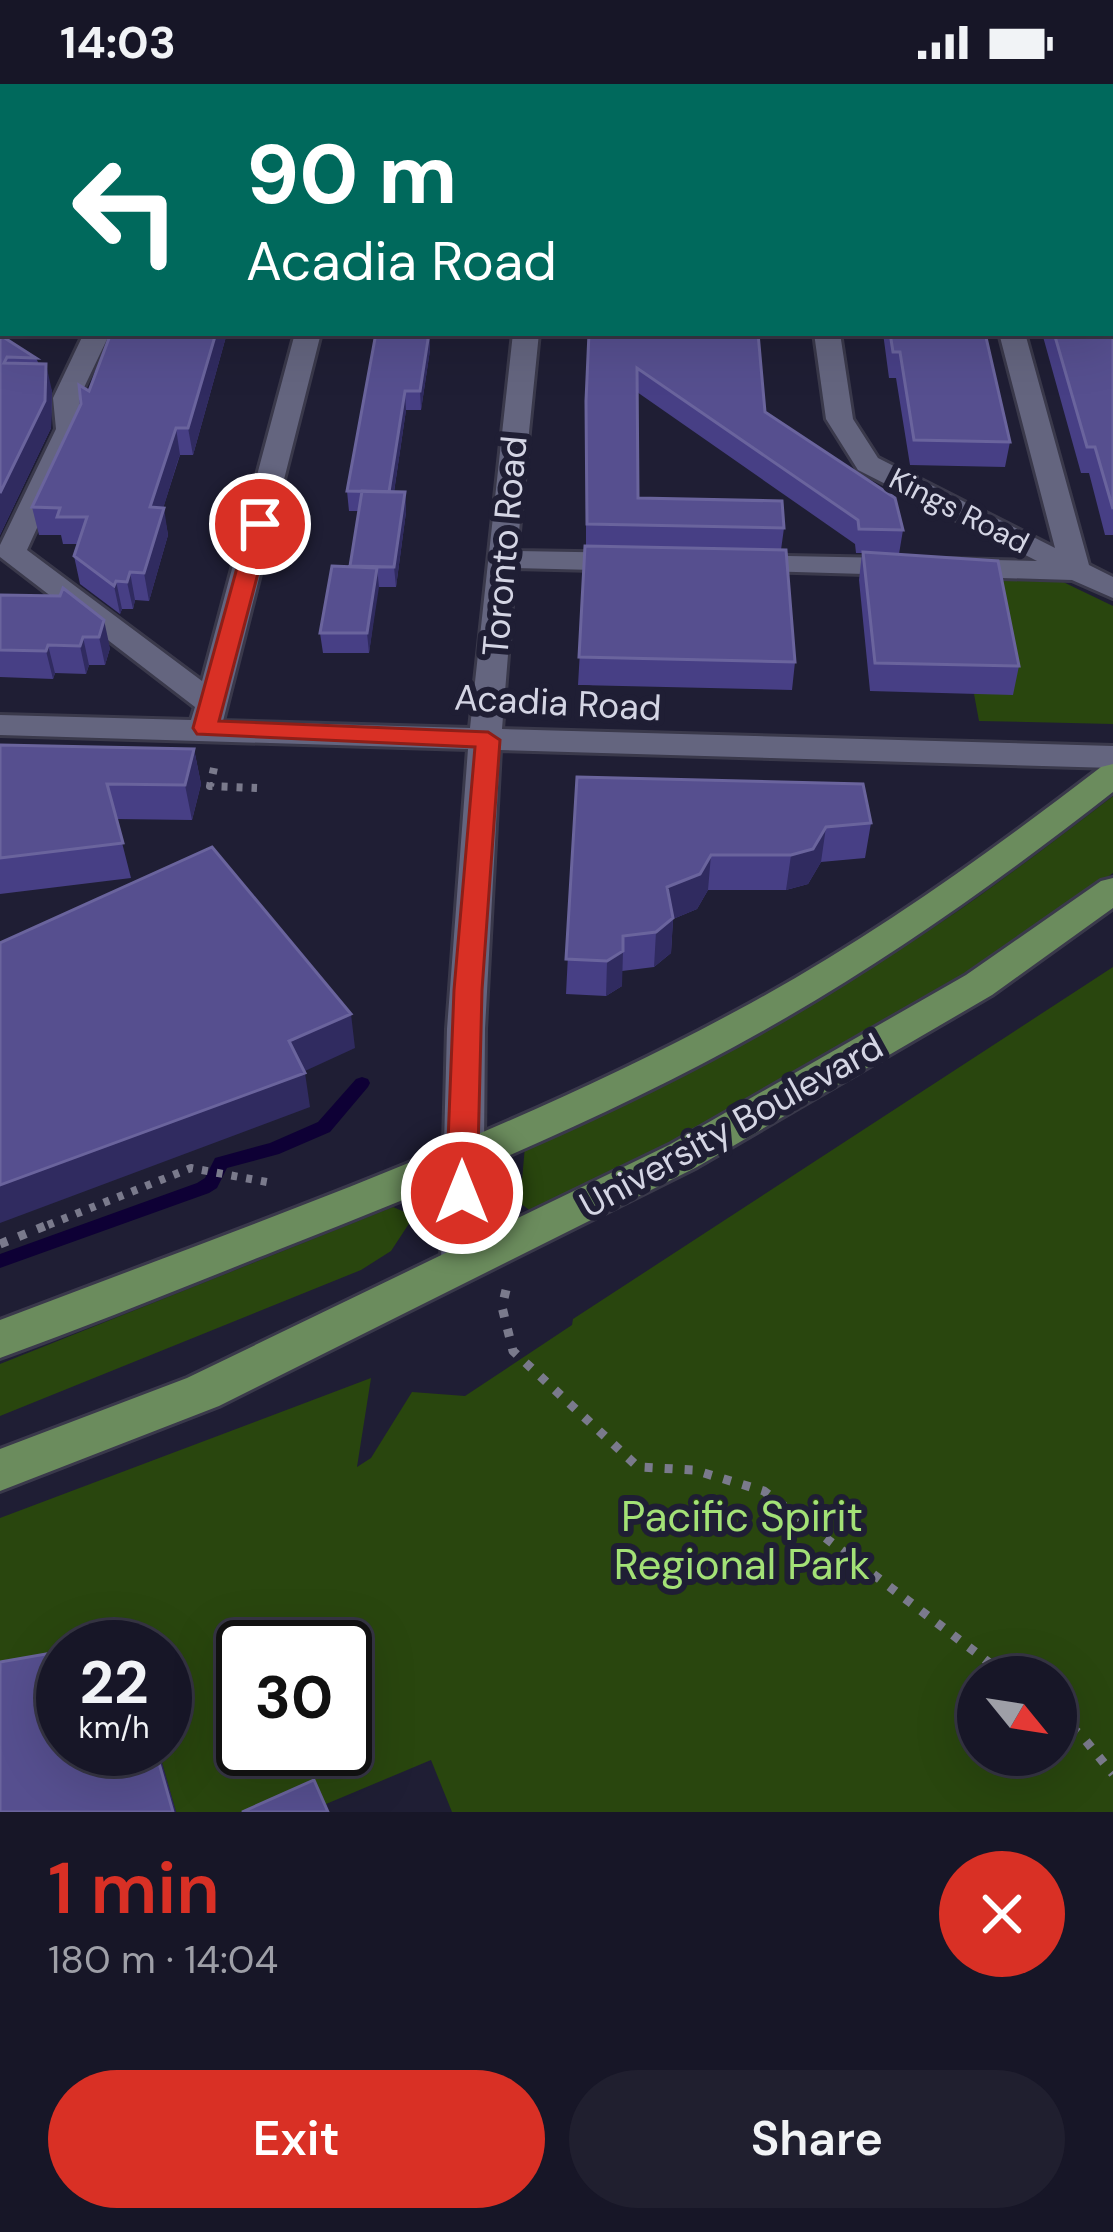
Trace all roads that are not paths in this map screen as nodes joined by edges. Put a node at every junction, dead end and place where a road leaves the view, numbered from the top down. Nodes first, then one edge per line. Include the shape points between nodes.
1 (96, 336) edge
2 (307, 336) edge
3 (526, 336) edge
4 (826, 336) edge
5 (1013, 336) edge
6 (5, 553) edge
7 (500, 559) junction
8 (665, 562) edge
9 (712, 563) edge
10 (1076, 571) junction
11 (1113, 589) edge
12 (208, 717) junction
13 (0, 725) edge
14 (488, 740) junction
15 (1113, 757) edge
16 (1113, 776) edge
17 (1113, 890) edge
18 (461, 1159) junction
19 (463, 1262) junction
20 (0, 1339) edge
21 (0, 1470) edge

1 - 6 street via 66,398 69,429
2 - 12 street
3 - 7 street, Toronto Road
4 - 10 street, Kings Road via 837,420 868,464
5 - 10 street
6 - 12 street via 120,638
7 - 8 street
7 - 14 street, Toronto Road
9 - 10 street
10 - 11 street, Kings Road
12 - 13 street, Acadia Road
12 - 14 street, Acadia Road
14 - 15 street, Acadia Road
14 - 18 street, Toronto Road
16 - 18 main road via 853,961 665,1065
17 - 19 main road, University Boulevard via 979,985 788,1099
18 - 19 street, Toronto Road
18 - 20 main road
19 - 21 main road, University Boulevard via 203,1392

